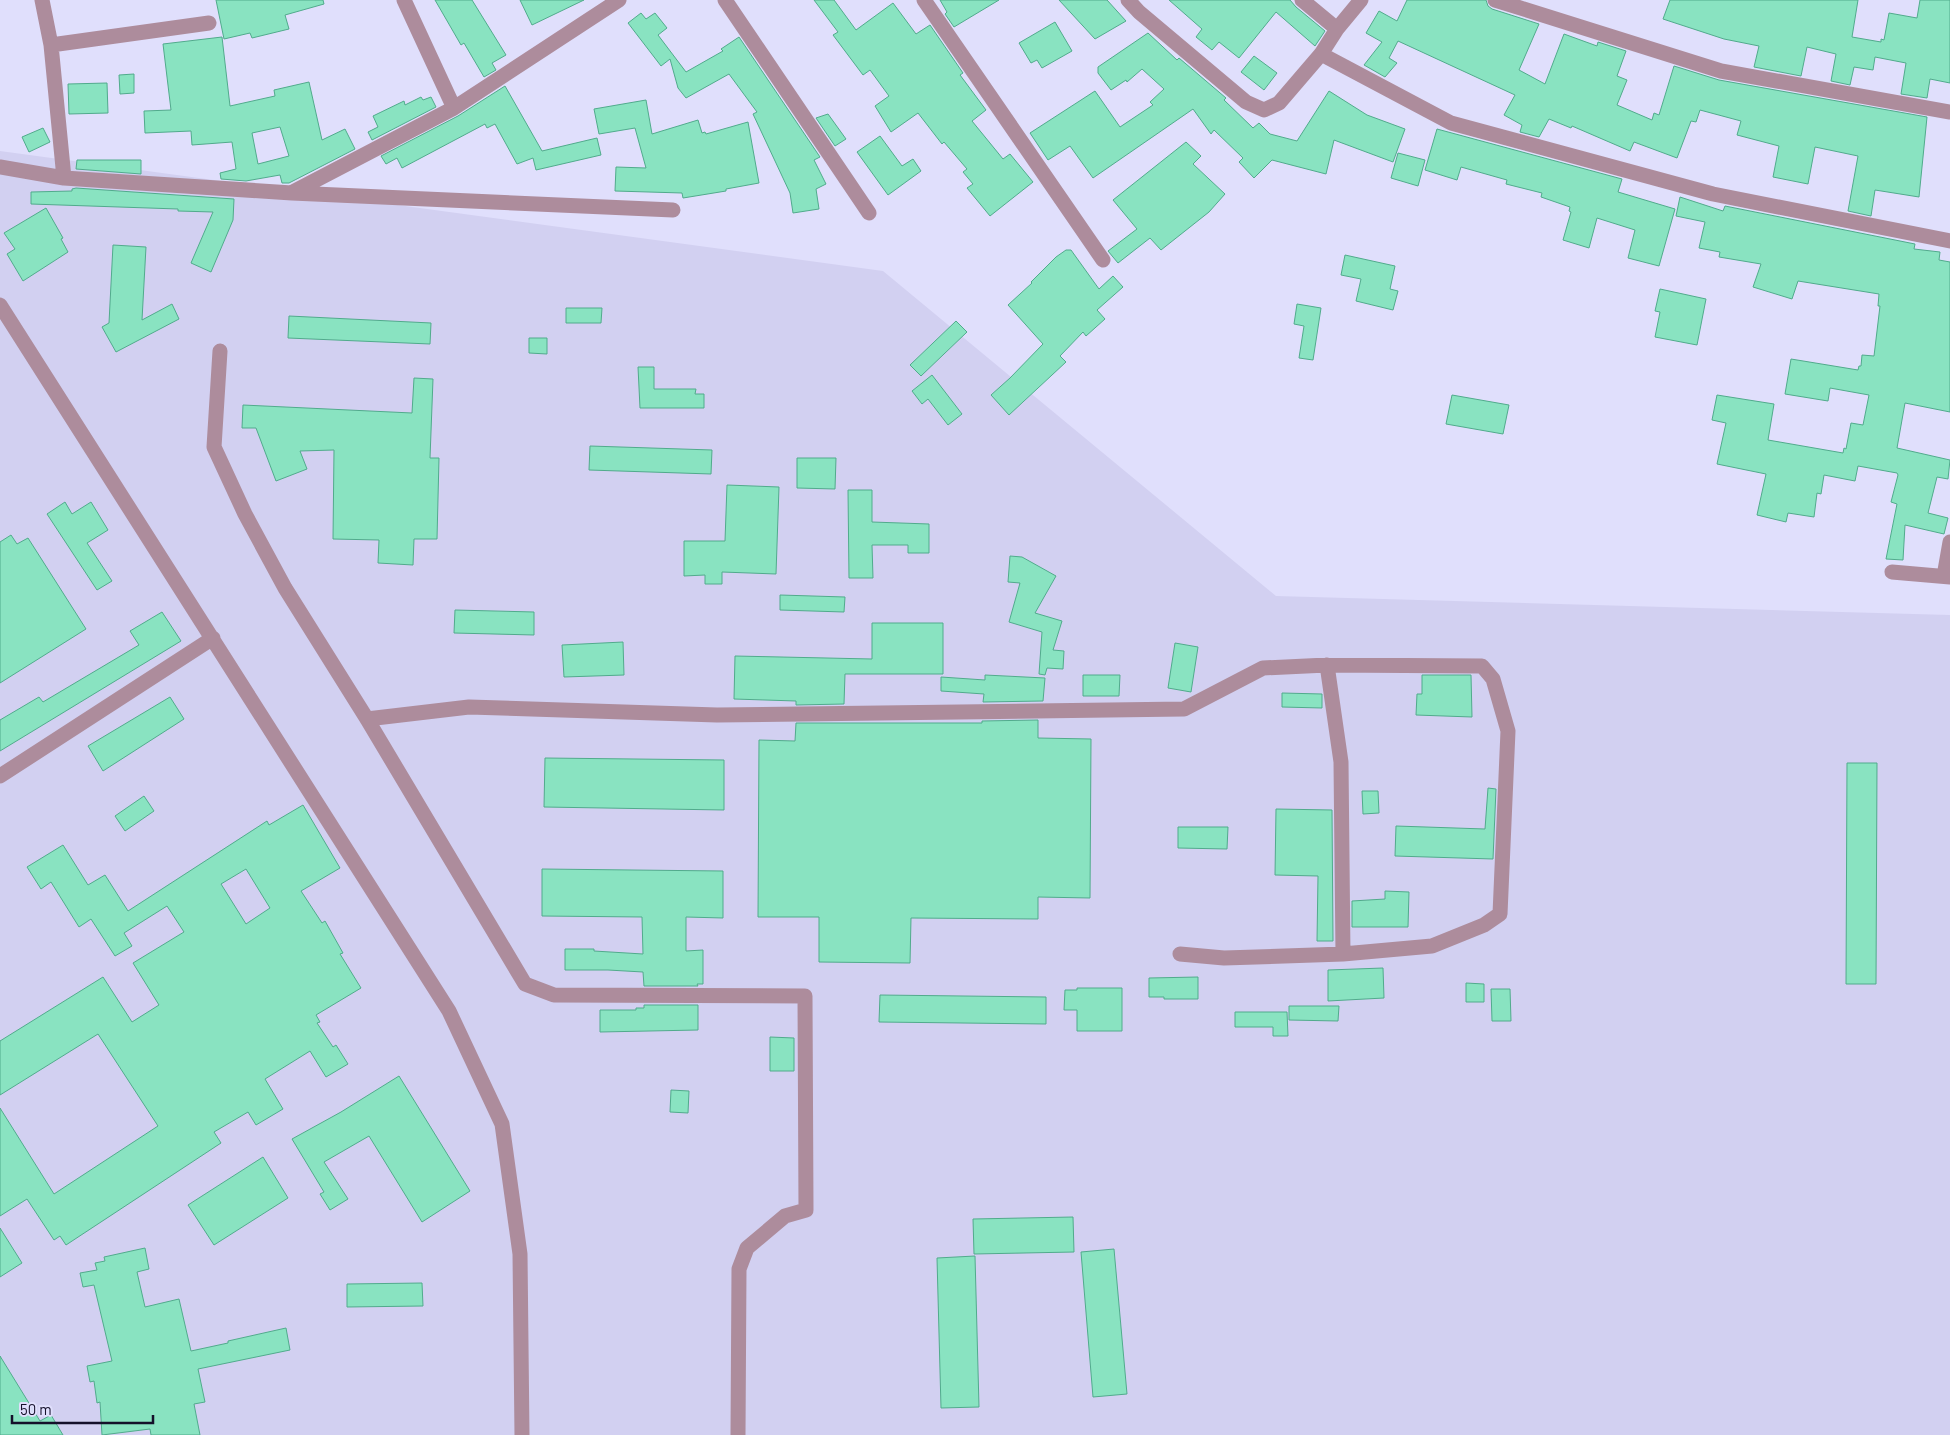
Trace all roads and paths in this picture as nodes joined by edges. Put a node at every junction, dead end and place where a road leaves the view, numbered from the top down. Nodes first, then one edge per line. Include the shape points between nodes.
1 (42, 0) edge
2 (404, 0) edge
3 (619, 0) edge
4 (725, 0) edge
5 (924, 0) edge
6 (1128, 0) edge
7 (1302, 0) edge
8 (1362, 0) edge
9 (1495, 0) edge
10 (208, 23) dead end
11 (1337, 28) junction
12 (51, 46) junction
13 (1321, 54) junction
14 (454, 108) junction
15 (1950, 112) edge
16 (0, 167) edge
17 (64, 178) junction
18 (292, 193) junction
19 (674, 210) dead end
20 (868, 213) dead end
21 (1950, 241) edge
22 (1104, 260) dead end
23 (0, 305) edge
24 (220, 351) dead end
25 (1950, 542) edge
26 (1892, 572) dead end
27 (1947, 576) edge
28 (213, 638) junction
29 (1327, 665) junction
30 (368, 719) junction
31 (0, 776) edge
32 (1180, 954) dead end
33 (1343, 954) junction
34 (522, 1435) edge
35 (738, 1435) edge

1 - 12 street
2 - 14 street
3 - 14 street
4 - 20 street
5 - 22 street
6 - 13 street via 1246,102 1264,110 1279,104
7 - 11 street
8 - 11 street
9 - 15 street via 1722,71
10 - 12 street
11 - 13 street
12 - 17 street
13 - 21 street via 1451,123 1713,194
14 - 18 street
16 - 17 street
17 - 18 street
18 - 19 street
23 - 28 street
24 - 30 street via 214,447 285,588
25 - 27 street
26 - 27 street
28 - 31 street
28 - 34 street via 449,1011 502,1124 520,1254
29 - 30 street via 1263,668 1184,709 716,715 469,706
29 - 33 street via 1341,762
29 - 33 street via 1482,666 1493,679 1508,731 1500,914 1484,925 1432,946
30 - 35 street via 525,984 554,995 806,996 806,1210 785,1216 747,1248 739,1269
32 - 33 street via 1224,958

